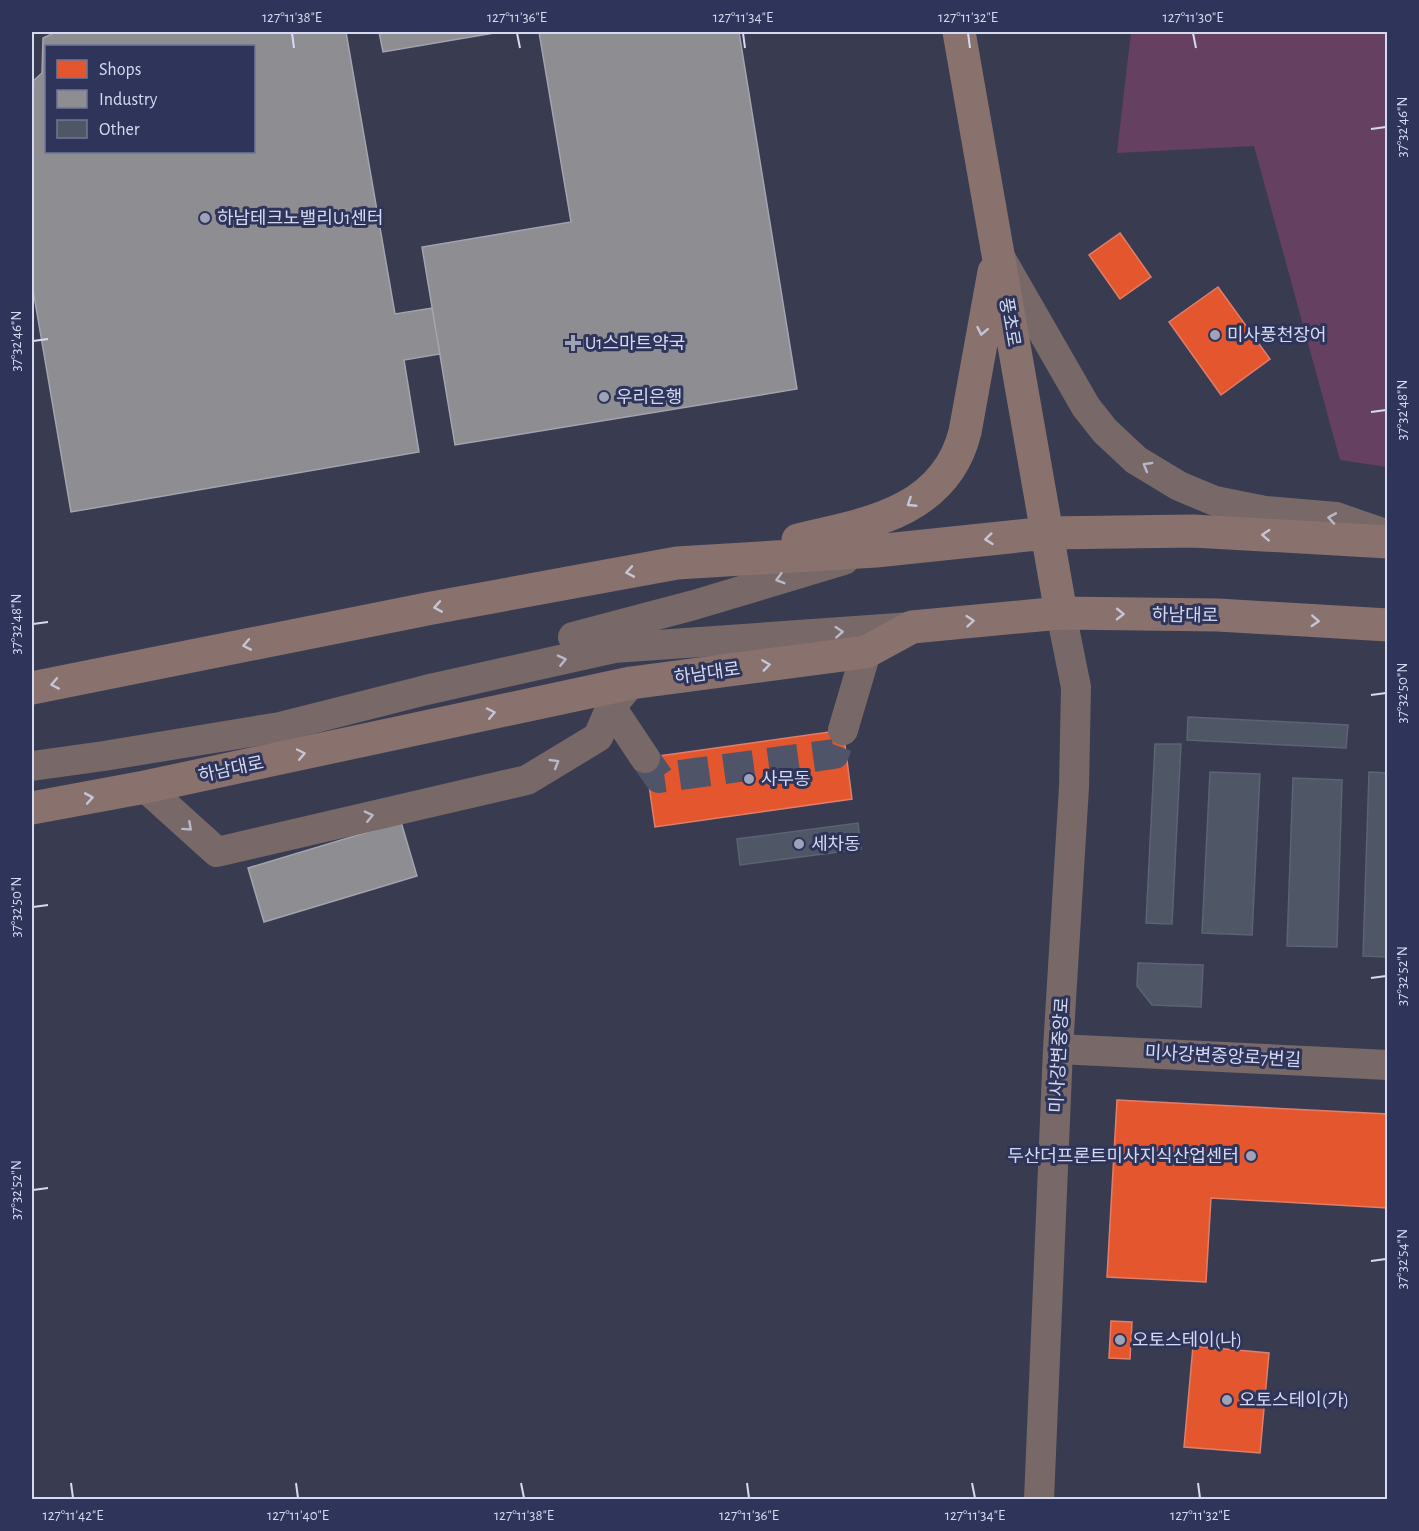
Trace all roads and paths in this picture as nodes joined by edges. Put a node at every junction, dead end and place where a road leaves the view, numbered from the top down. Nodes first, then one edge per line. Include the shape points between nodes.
1 (959, 32) edge
2 (998, 253) junction
3 (1047, 533) junction
4 (1388, 536) edge
5 (1388, 542) edge
6 (876, 551) junction
7 (677, 563) junction
8 (1062, 613) junction
9 (1388, 625) edge
10 (912, 627) junction
11 (866, 652) junction
12 (32, 688) edge
13 (621, 695) junction
14 (843, 730) tunnel mouth
15 (32, 750) edge
16 (645, 758) tunnel mouth
17 (32, 766) edge
18 (145, 787) junction
19 (32, 808) edge
20 (1058, 1049) junction
21 (1388, 1065) edge
22 (1039, 1500) edge

1 - 2 main road, 풍초로
2 - 3 main road, 풍초로
4 -> 2 street via 1336,517 1265,511 1215,501 1179,486 1136,460 1086,407
2 -> 7 main road via 963,442 942,478 895,514 871,523
5 -> 3 main road via 1193,531
3 -> 6 main road
3 - 8 main road, 풍초로
6 - 7 main road
6 -> 15 street via 603,630 287,709 98,743
7 -> 12 main road
8 -> 9 main road, 하남대로 via 1218,615
10 -> 8 main road, 하남대로
8 - 20 street, 미사강변중앙로 via 1076,687
10 - 11 main road, 하남대로
17 -> 10 street via 280,727 614,648
13 -> 11 main road, 하남대로
11 - 14 street
13 - 16 street
18 -> 13 main road, 하남대로
18 -> 13 street via 217,852 526,780 598,737
19 -> 18 main road, 하남대로
20 - 21 street, 미사강변중앙로7번길
20 - 22 street, 미사강변중앙로

